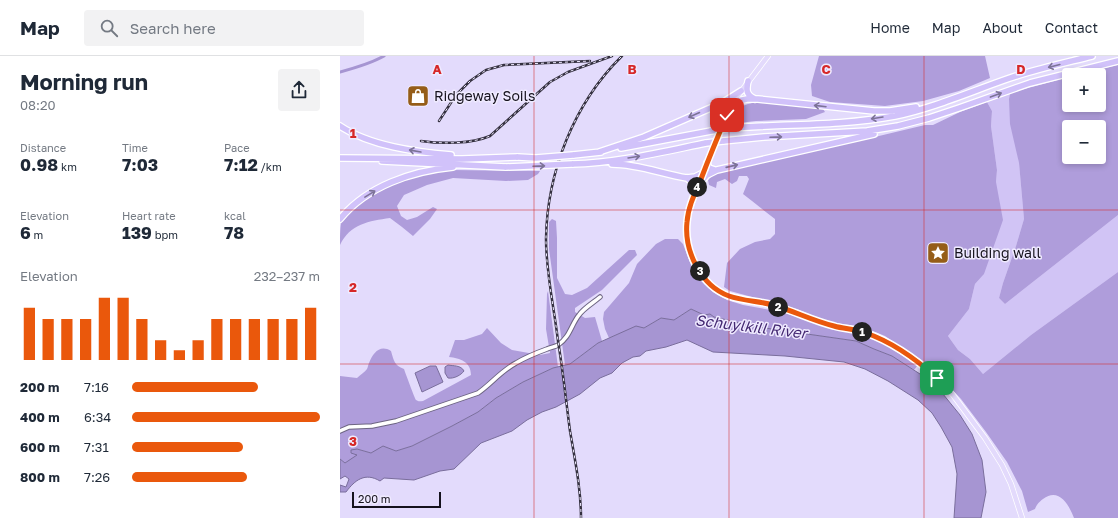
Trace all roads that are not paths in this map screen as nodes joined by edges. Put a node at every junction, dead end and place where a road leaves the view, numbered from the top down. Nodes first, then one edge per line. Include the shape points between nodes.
1 (768, 56) edge
2 (1092, 56) edge
3 (1118, 61) edge
4 (748, 82) junction
5 (741, 91) junction
6 (955, 97) junction
7 (755, 99) junction
8 (734, 102) junction
9 (717, 105) junction
10 (959, 108) junction
11 (727, 115) junction
12 (340, 126) edge
13 (599, 152) junction
14 (496, 158) junction
15 (340, 159) edge
16 (707, 163) junction
17 (596, 164) junction
18 (487, 167) junction
19 (716, 170) junction
20 (703, 173) junction
21 (687, 178) junction
22 (698, 187) junction
23 (340, 219) edge
24 (600, 297) dead end
25 (342, 430) edge
26 (1022, 518) edge

1 - 4 main road
2 -> 6 highway via 1027,72
10 -> 3 highway via 1024,85
4 - 5 main road
4 - 7 highway via 747,93
5 - 8 main road
5 - 9 highway
6 -> 7 highway via 912,108 874,111
6 -> 13 highway, bridge via 895,116 729,128
7 - 8 highway
8 - 11 main road
9 - 11 highway via 724,107
9 -> 13 highway via 644,137
17 -> 10 highway, bridge via 706,143 868,131 898,126
19 -> 10 highway via 920,123
11 - 16 main road
14 -> 12 highway via 433,154 385,145
13 - 14 highway, bridge via 536,158
14 - 15 highway
15 - 18 highway
16 - 19 highway via 709,168
16 - 20 main road
18 -> 17 highway, bridge
17 - 21 highway via 628,165
23 -> 18 highway via 358,201 397,180 440,168
19 - 22 highway via 707,175
20 - 21 highway
20 - 22 main road
21 - 22 highway
22 - 26 main road via 688,216 687,237 692,259 709,283 730,296 772,305 826,324 874,336 919,363 950,392 985,438 1011,484
24 - 25 street via 580,314 560,344 515,363 478,393 396,421

